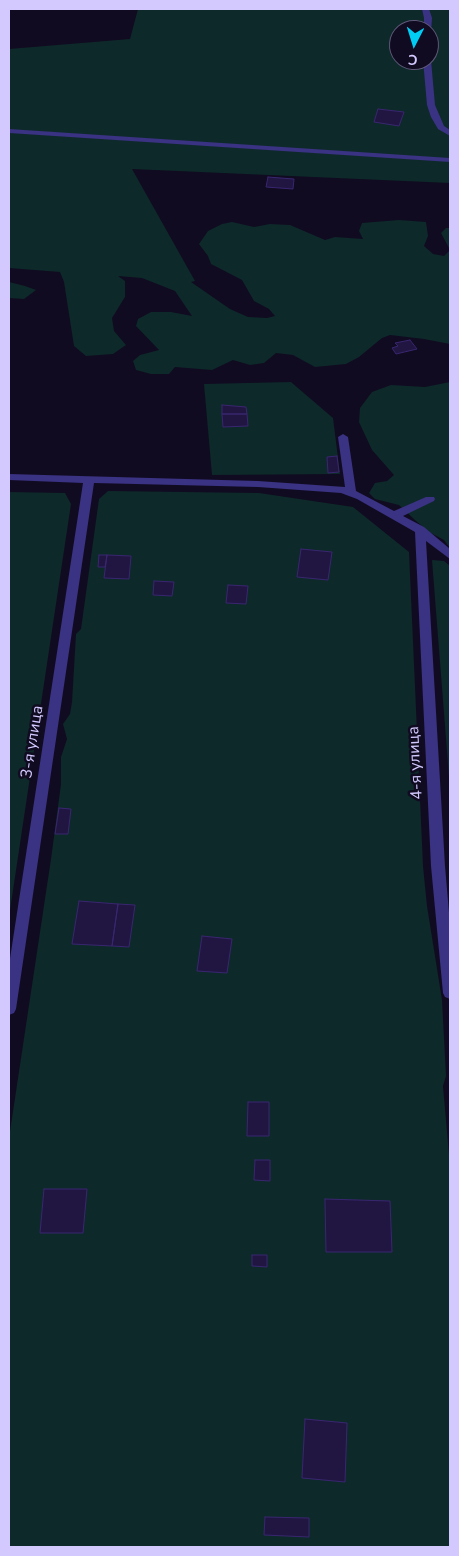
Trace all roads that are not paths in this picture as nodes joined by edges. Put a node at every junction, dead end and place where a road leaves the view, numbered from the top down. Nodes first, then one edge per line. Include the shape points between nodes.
1 (428, 70) edge
2 (9, 132) edge
3 (450, 134) edge
4 (450, 160) edge
5 (343, 437) dead end
6 (9, 477) edge
7 (89, 479) junction
8 (351, 493) junction
9 (430, 499) dead end
10 (395, 515) junction
11 (420, 530) junction
12 (450, 555) edge
13 (450, 993) edge
14 (9, 1010) edge

1 - 3 street via 431,106 438,122
2 - 4 street
5 - 8 street
6 - 7 street
7 - 8 street via 308,487
7 - 14 street, 3-я улица
8 - 10 street
9 - 10 street
10 - 11 street
11 - 12 street
11 - 13 street, 4-я улица via 438,866

